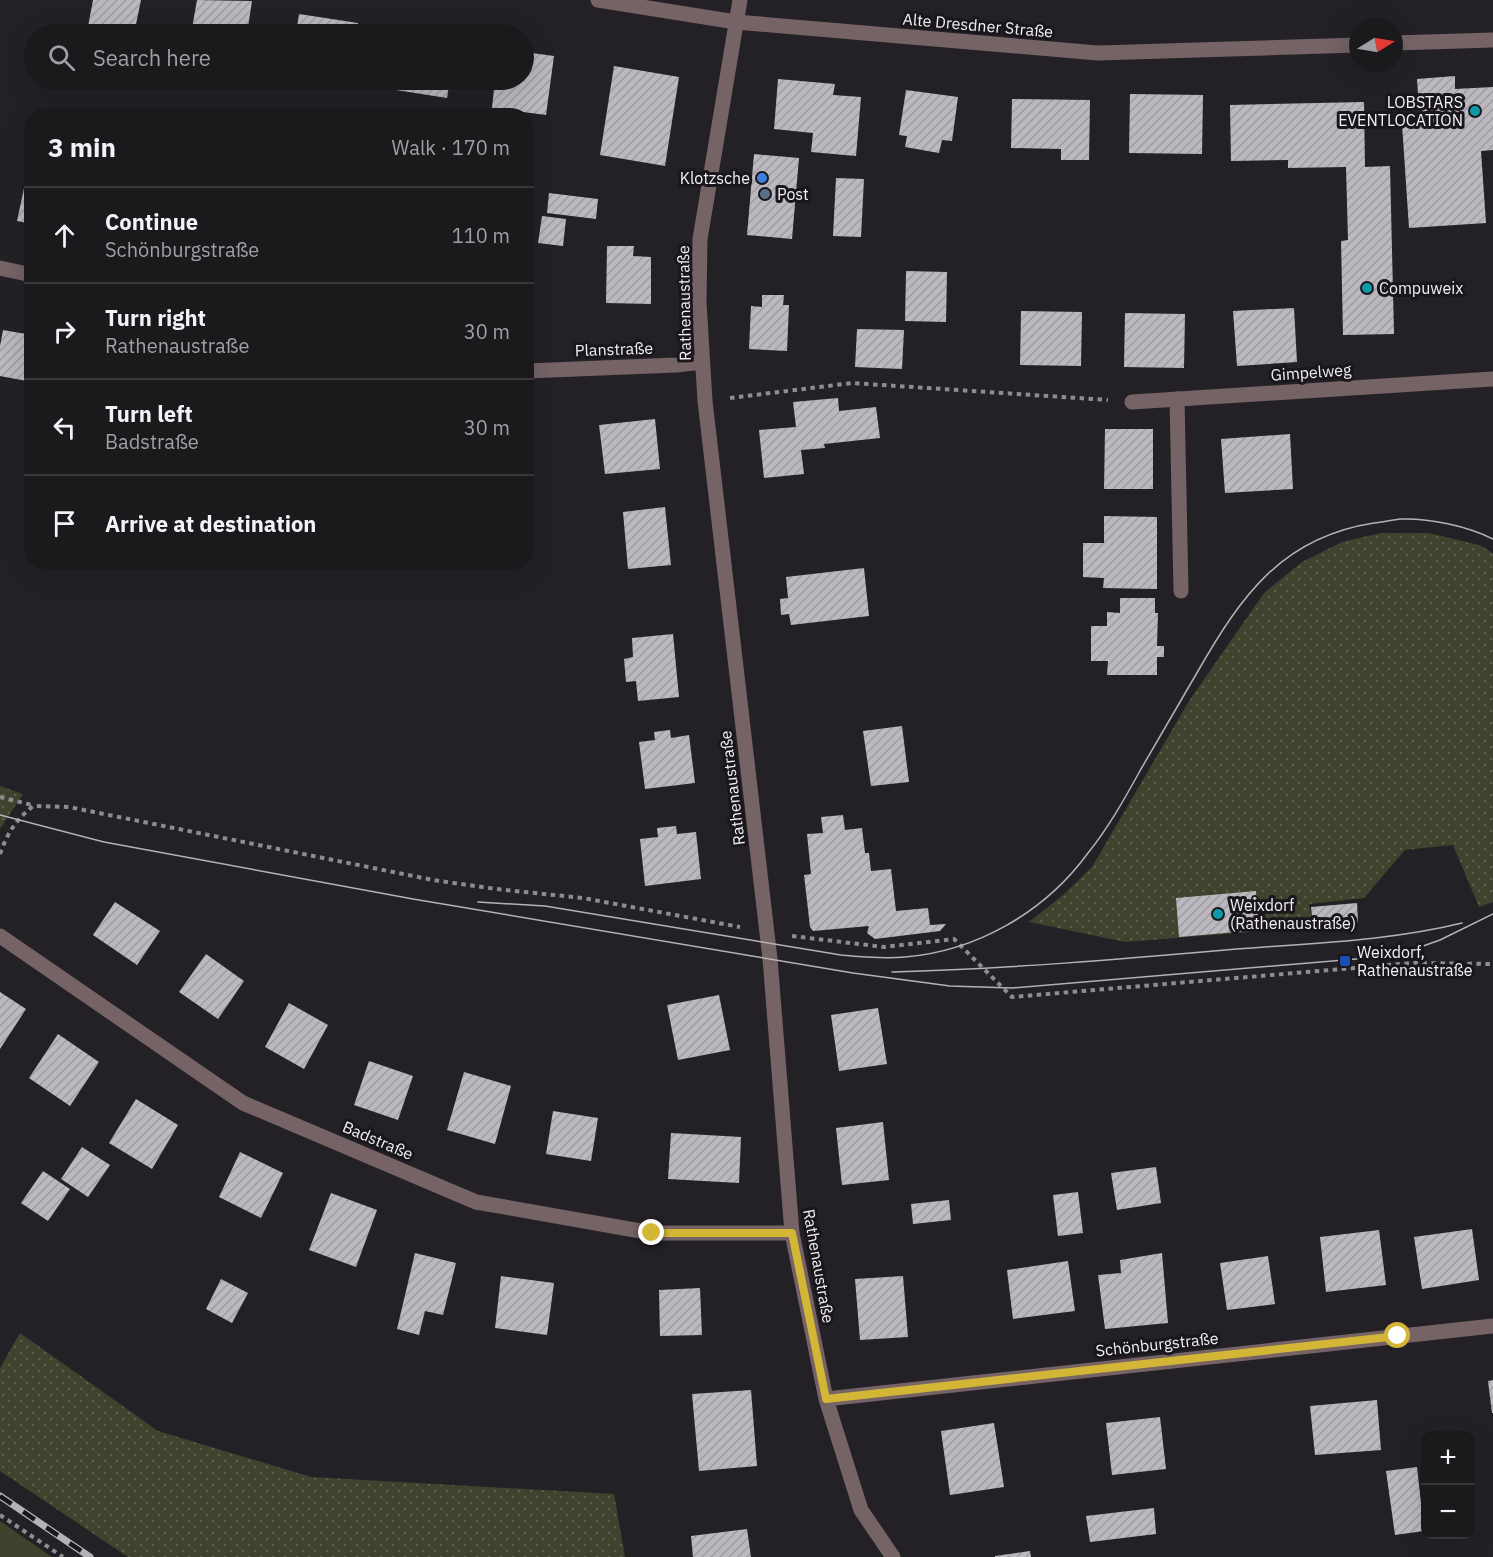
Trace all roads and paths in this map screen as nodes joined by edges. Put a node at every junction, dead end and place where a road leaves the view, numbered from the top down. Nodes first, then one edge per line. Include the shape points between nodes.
1 (598, 0) edge
2 (740, 0) edge
3 (736, 22) junction
4 (1493, 40) edge
5 (1403, 44) edge
6 (1349, 45) edge
7 (0, 268) edge
8 (24, 273) edge
9 (702, 362) junction
10 (534, 370) edge
11 (1493, 379) edge
12 (1177, 399) junction
13 (705, 401) junction
14 (1132, 402) joint
15 (1181, 591) dead end
16 (0, 797) edge
17 (33, 806) junction
18 (0, 855) edge
19 (767, 933) junction
20 (0, 936) edge
21 (1493, 964) edge
22 (792, 1233) junction
23 (1493, 1326) edge
24 (826, 1399) junction
25 (0, 1515) edge
26 (63, 1557) edge
27 (892, 1557) edge

1 - 3 street, Alte Dresdner Straße
2 - 3 street, Rathenaustraße
3 - 6 street, Alte Dresdner Straße via 1098,53
3 - 9 street, Rathenaustraße via 700,238
4 - 5 street
7 - 8 street
9 - 10 street, Planstraße
9 - 13 street, Rathenaustraße
11 - 12 street, Gimpelweg
12 - 14 street, Gimpelweg
12 - 15 street
13 - 14 path via 852,383
13 - 19 street, Rathenaustraße
16 - 17 path
17 - 18 path via 16,820
17 - 19 path via 69,807 433,880 583,898
19 - 21 path via 884,947 954,939 1012,997 1413,963
19 - 22 street, Rathenaustraße
20 - 22 street, Badstraße via 243,1103 476,1202 652,1233
22 - 24 street, Rathenaustraße
23 - 24 street, Schönburgstraße
24 - 27 street, Rathenaustraße via 861,1510
25 - 26 path

